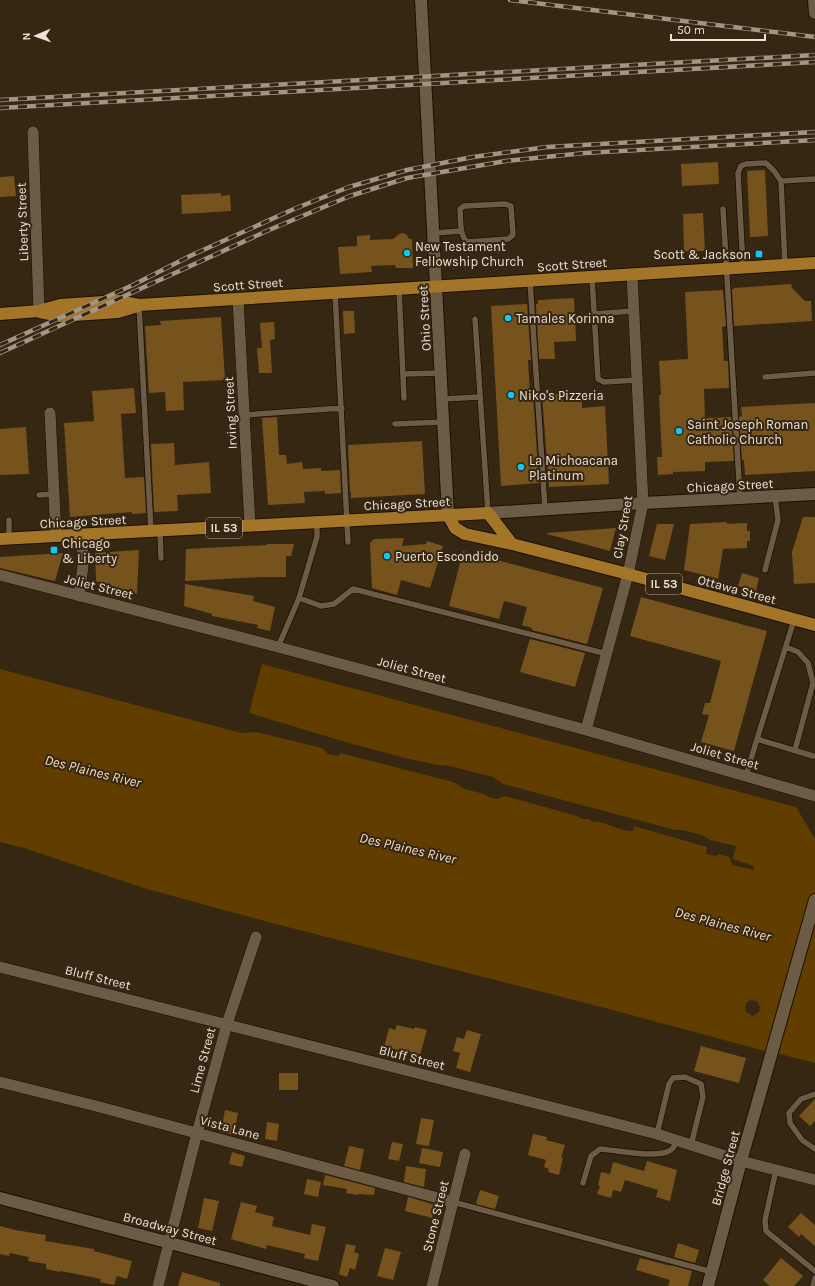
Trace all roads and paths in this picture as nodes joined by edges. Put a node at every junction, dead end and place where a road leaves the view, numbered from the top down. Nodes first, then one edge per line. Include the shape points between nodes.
1 (421, 0) edge
2 (814, 0) edge
3 (815, 13) edge
4 (33, 132) dead end
5 (815, 179) edge
6 (781, 181) junction
7 (723, 209) dead end
8 (461, 231) junction
9 (434, 233) junction
10 (815, 263) edge
11 (785, 265) junction
12 (743, 267) junction
13 (727, 268) junction
14 (632, 274) junction
15 (592, 277) junction
16 (530, 281) junction
17 (436, 287) junction
18 (398, 289) junction
19 (335, 293) junction
20 (238, 299) junction
21 (139, 305) junction
22 (633, 311) junction
23 (39, 312) junction
24 (0, 314) edge
25 (594, 314) junction
26 (475, 319) dead end
27 (441, 373) junction
28 (815, 373) edge
29 (403, 374) junction
30 (765, 377) dead end
31 (637, 380) junction
32 (480, 397) junction
33 (404, 398) dead end
34 (442, 399) junction
35 (342, 408) junction
36 (50, 413) dead end
37 (244, 415) junction
38 (444, 422) junction
39 (395, 424) dead end
40 (54, 494) junction
41 (815, 494) edge
42 (39, 495) dead end
43 (775, 496) junction
44 (740, 498) junction
45 (643, 503) junction
46 (545, 509) junction
47 (488, 513) junction
48 (448, 515) junction
49 (9, 520) dead end
50 (348, 520) junction
51 (317, 521) junction
52 (250, 526) junction
53 (156, 531) junction
54 (82, 535) junction
55 (56, 536) junction
56 (5, 539) edge
57 (348, 542) dead end
58 (512, 544) junction
59 (161, 558) dead end
60 (765, 570) dead end
61 (628, 574) junction
62 (0, 575) edge
63 (79, 596) junction
64 (298, 598) junction
65 (794, 620) junction
66 (815, 625) edge
67 (278, 646) junction
68 (786, 647) junction
69 (607, 654) junction
70 (586, 730) junction
71 (757, 740) junction
72 (795, 750) junction
73 (813, 756) dead end
74 (746, 776) junction
75 (815, 796) edge
76 (815, 900) edge
77 (256, 937) dead end
78 (0, 967) edge
79 (226, 1024) junction
80 (0, 1082) edge
81 (815, 1094) edge
82 (197, 1133) junction
83 (657, 1134) junction
84 (677, 1141) junction
85 (690, 1145) junction
86 (815, 1149) edge
87 (465, 1154) dead end
88 (740, 1161) junction
89 (776, 1170) junction
90 (815, 1180) edge
91 (583, 1182) dead end
92 (0, 1198) edge
93 (453, 1202) junction
94 (170, 1242) junction
95 (815, 1271) edge
96 (712, 1272) junction
97 (815, 1278) edge
98 (158, 1286) edge
99 (333, 1286) edge
100 (432, 1286) edge
101 (708, 1286) edge
102 (813, 1286) edge

1 - 9 street, Ohio Street
2 - 3 street
4 - 23 street, Liberty Street
5 - 6 lane
6 - 11 lane
6 - 12 lane via 766,163 741,166 738,173
7 - 13 lane
8 - 8 lane via 466,242 508,240 513,235 511,206 464,206 460,209
8 - 9 lane
9 - 17 street, Ohio Street
10 - 11 main road, Scott Street
11 - 12 main road, Scott Street
12 - 13 main road, Scott Street
13 - 14 main road, Scott Street
13 - 44 lane
14 - 15 main road, Scott Street
14 - 22 street, Clay Street
15 - 16 main road, Scott Street
15 - 25 lane
16 - 17 main road, Scott Street
16 - 46 lane
17 - 18 main road, Scott Street
17 - 27 street, Ohio Street
18 - 19 main road, Scott Street
18 - 29 lane
19 - 20 main road, Scott Street
19 - 35 lane
20 - 21 main road, Scott Street
20 - 37 street, Irving Street
21 - 23 main road, Scott Street via 118,301 60,305
21 - 53 lane
22 - 25 lane
22 - 31 street, Clay Street
23 - 24 main road, Scott Street
25 - 31 lane via 598,379 604,382
26 - 32 lane
27 - 29 lane
27 - 34 street, Ohio Street
28 - 30 lane
29 - 33 lane
31 - 45 street, Clay Street
32 - 34 lane
32 - 47 lane
34 - 38 street, Ohio Street
35 - 37 lane
35 - 50 lane
36 - 40 street
37 - 52 street, Irving Street
38 - 39 lane
38 - 48 street, Ohio Street
40 - 42 lane
40 - 55 street
41 - 43 street, Chicago Street
43 - 44 street, Chicago Street
43 - 60 lane via 778,520
44 - 45 street, Chicago Street
45 - 46 street, Chicago Street
45 - 61 street, Clay Street
46 - 47 street, Chicago Street
47 - 48 main road, Chicago Street
47 - 58 main road
48 - 50 main road, Chicago Street / IL 53
48 - 58 main road, Ottawa Street via 455,528 466,534
49 - 56 lane
50 - 51 main road, Chicago Street / IL 53
50 - 57 lane
51 - 52 main road, Chicago Street / IL 53
51 - 64 lane via 317,537
52 - 53 main road, Chicago Street / IL 53
53 - 54 main road, Chicago Street / IL 53
53 - 59 lane
54 - 55 main road, Chicago Street / IL 53
54 - 63 street via 83,566
55 - 56 main road, Chicago Street / IL 53
58 - 61 main road, Ottawa Street / IL 53
61 - 65 main road, Ottawa Street / IL 53
61 - 69 street, Clay Street
62 - 63 street, Joliet Street
63 - 67 street, Joliet Street
64 - 67 lane
64 - 69 lane via 321,606 334,604 353,589
65 - 66 main road, Ottawa Street / IL 53
65 - 68 lane
67 - 70 street, Joliet Street
68 - 71 lane
68 - 72 lane via 798,652 808,663 813,683
69 - 70 street, Clay Street
70 - 74 street, Joliet Street
71 - 72 lane
71 - 74 lane
72 - 73 lane
74 - 75 street, Joliet Street
76 - 88 street, Bridge Street
77 - 79 street, Lime Street
78 - 79 street, Bluff Street
79 - 82 street, Lime Street
79 - 83 street, Bluff Street
80 - 82 street, Vista Lane
81 - 86 lane via 800,1098 789,1113 790,1123 802,1140
82 - 93 street, Vista Lane
82 - 94 street, Lime Street
83 - 84 street, Bluff Street
83 - 85 lane via 669,1084 673,1078 685,1077 701,1084 703,1097
84 - 85 street, Bluff Street
84 - 91 lane via 668,1152 646,1154 600,1149 591,1156
85 - 88 street, Bluff Street
87 - 93 street, Stone Street
88 - 89 street, Bluff Street
88 - 96 street, Bridge Street
89 - 90 street, Bluff Street
89 - 95 lane via 765,1220 766,1231
92 - 94 street, Broadway Street
93 - 96 lane
93 - 100 street, Stone Street
94 - 98 street, Lime Street
94 - 99 street, Broadway Street
96 - 101 street, Bridge Street
97 - 102 lane

